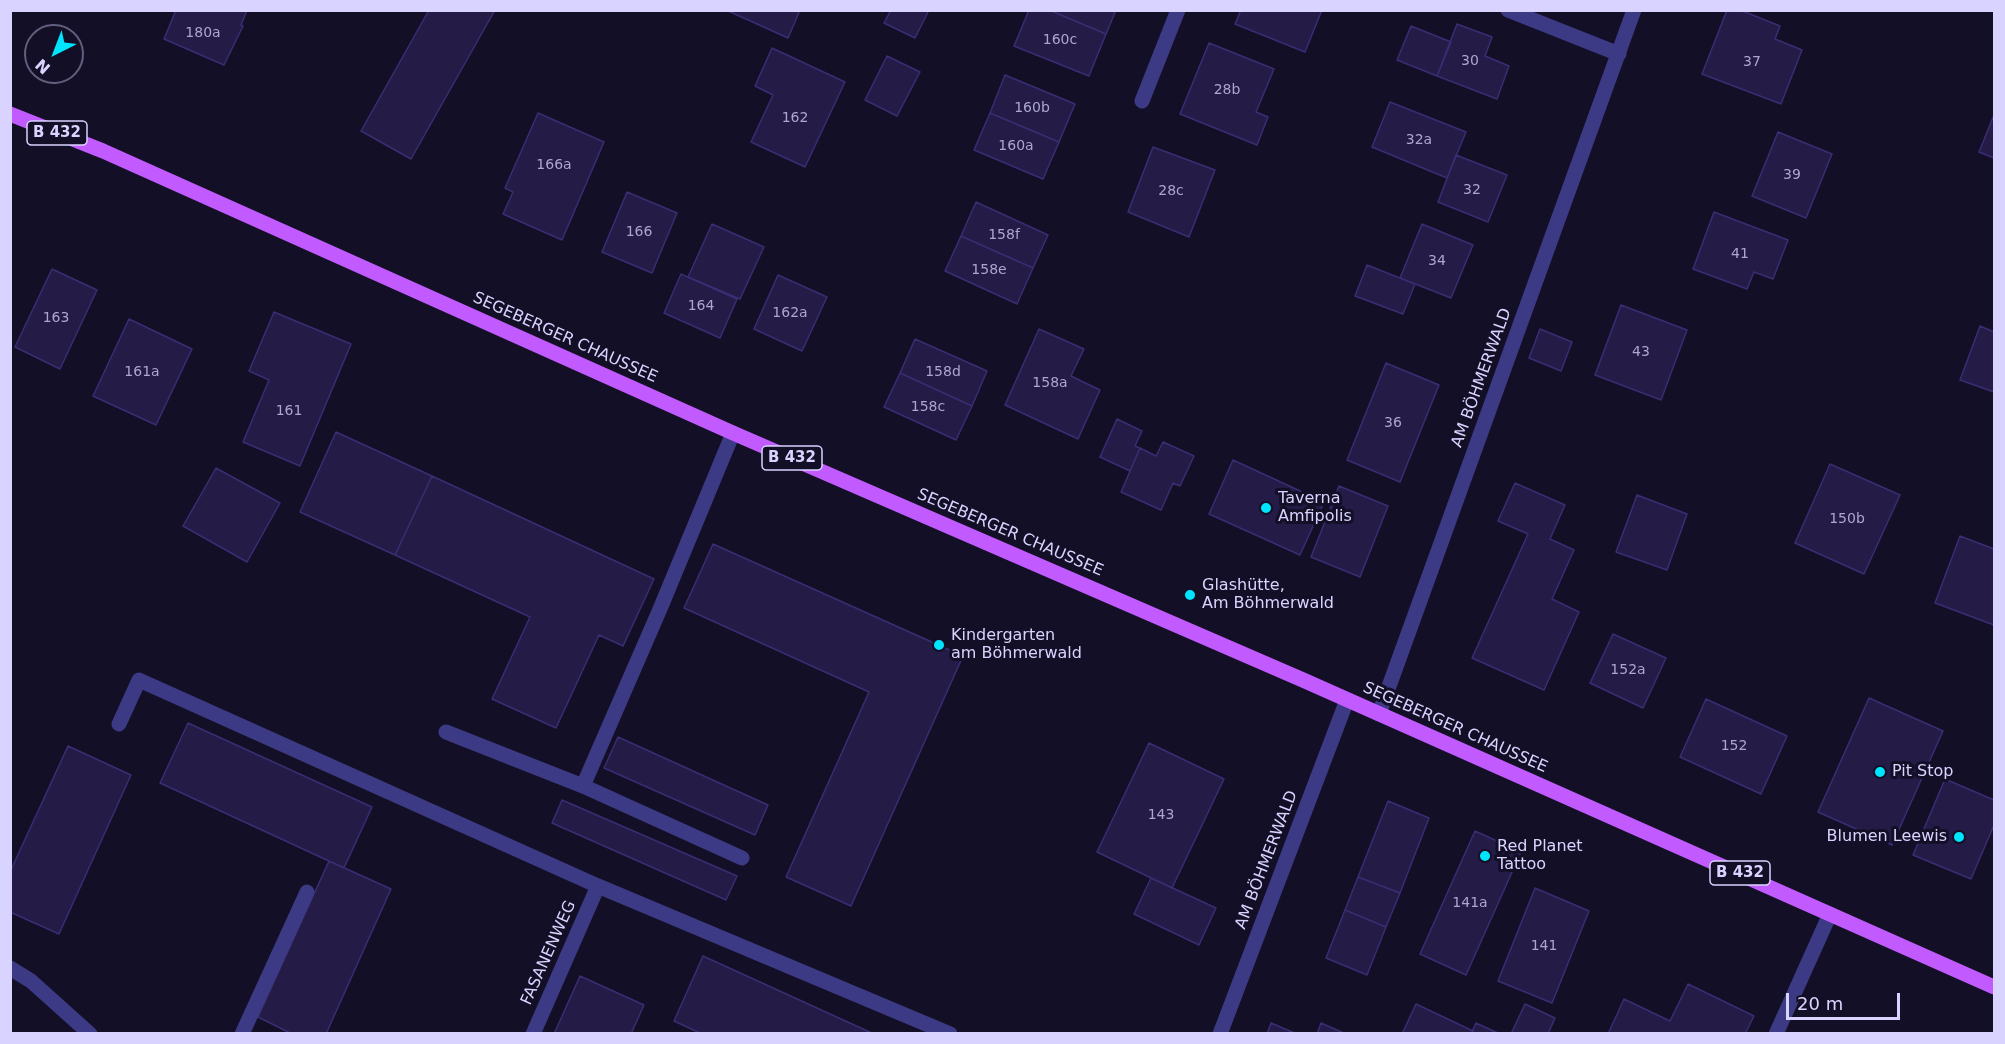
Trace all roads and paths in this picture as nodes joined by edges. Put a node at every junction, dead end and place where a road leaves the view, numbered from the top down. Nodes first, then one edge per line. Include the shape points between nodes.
1 (1178, 10) edge
2 (1508, 10) edge
3 (1634, 10) edge
4 (1619, 54) junction
5 (1142, 101) dead end
6 (10, 114) edge
7 (733, 433) junction
8 (1347, 700) junction
9 (1379, 714) junction
10 (119, 724) dead end
11 (446, 732) dead end
12 (583, 786) junction
13 (742, 858) dead end
14 (598, 886) junction
15 (307, 892) dead end
16 (1830, 914) junction
17 (10, 968) edge
18 (1995, 987) edge
19 (90, 1034) edge
20 (242, 1034) edge
21 (533, 1034) edge
22 (951, 1034) edge
23 (1220, 1034) edge
24 (1776, 1034) edge

1 - 5 street
2 - 4 street
3 - 4 street, AM BÖHMERWALD
4 - 9 street, AM BÖHMERWALD
6 - 7 main road, SEGEBERGER CHAUSSEE / B 432 via 114,156
7 - 8 main road, SEGEBERGER CHAUSSEE / B 432
7 - 12 street
8 - 9 main road, SEGEBERGER CHAUSSEE / B 432
8 - 23 street, AM BÖHMERWALD
9 - 16 main road, SEGEBERGER CHAUSSEE / B 432
10 - 14 street via 139,680
11 - 12 street
12 - 13 street
14 - 21 street, FASANENWEG
14 - 22 street
15 - 20 street
16 - 18 main road, SEGEBERGER CHAUSSEE / B 432
16 - 24 street
17 - 19 street via 31,981

